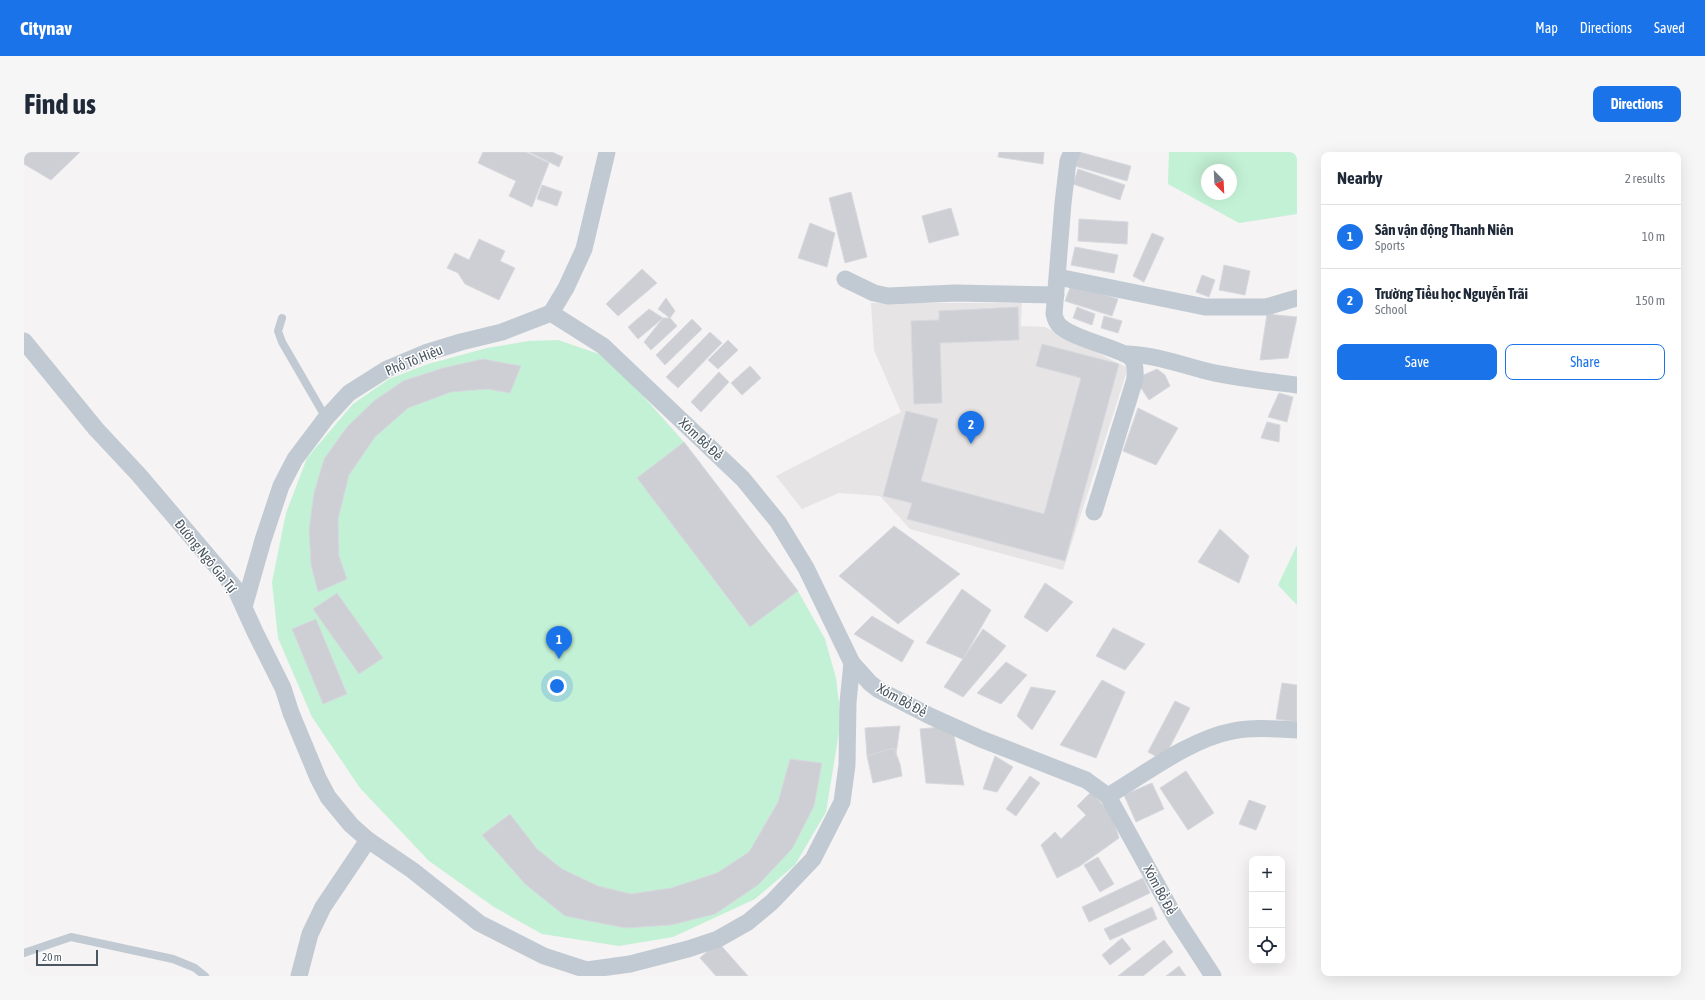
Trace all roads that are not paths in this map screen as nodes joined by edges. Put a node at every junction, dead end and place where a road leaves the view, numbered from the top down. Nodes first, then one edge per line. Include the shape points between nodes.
1 (607, 152) edge
2 (1072, 152) edge
3 (1058, 277) junction
4 (845, 279) dead end
5 (1056, 295) junction
6 (1297, 298) edge
7 (551, 313) junction
8 (282, 318) dead end
9 (24, 341) edge
10 (1127, 354) junction
11 (1297, 385) edge
12 (326, 418) junction
13 (1094, 512) dead end
14 (244, 607) junction
15 (852, 662) junction
16 (1297, 730) edge
17 (1108, 796) junction
18 (368, 840) junction
19 (24, 953) edge
20 (590, 973) edge
21 (205, 976) edge
22 (299, 976) edge
23 (1213, 976) edge

1 - 7 street via 584,249
2 - 3 street via 1068,161 1063,204
3 - 5 street
3 - 6 street via 1206,307 1266,307
4 - 5 street via 874,293 888,296 955,293
5 - 10 street via 1054,314 1061,327
7 - 12 street, Phố Tô Hiệu via 502,332 461,342 387,369 349,393
7 - 15 street, Xóm Bồ Đề via 603,346 742,479 778,522 806,568
8 - 12 lane via 278,331 282,342
9 - 14 street, Đường Ngô Gia Tự via 96,429 203,548 235,588
10 - 11 street via 1153,356 1236,377
10 - 13 street via 1133,360 1135,379
12 - 14 street, Phố Tô Hiệu via 295,459 281,486 262,540
14 - 18 street, Đường Ngô Gia Tự via 283,688 291,713 328,797 351,825
15 - 17 street, Xóm Bồ Đề via 870,683 894,698 982,739 1086,780
15 - 20 street via 842,802 814,859 772,902 748,922 718,939
16 - 17 street via 1232,731 1197,742
17 - 23 street, Xóm Bồ Đề via 1176,920
18 - 20 street, Đường Ngô Gia Tự via 412,870 479,923 544,956
18 - 22 street via 323,907 310,934
19 - 21 lane via 71,937 173,959 195,968

